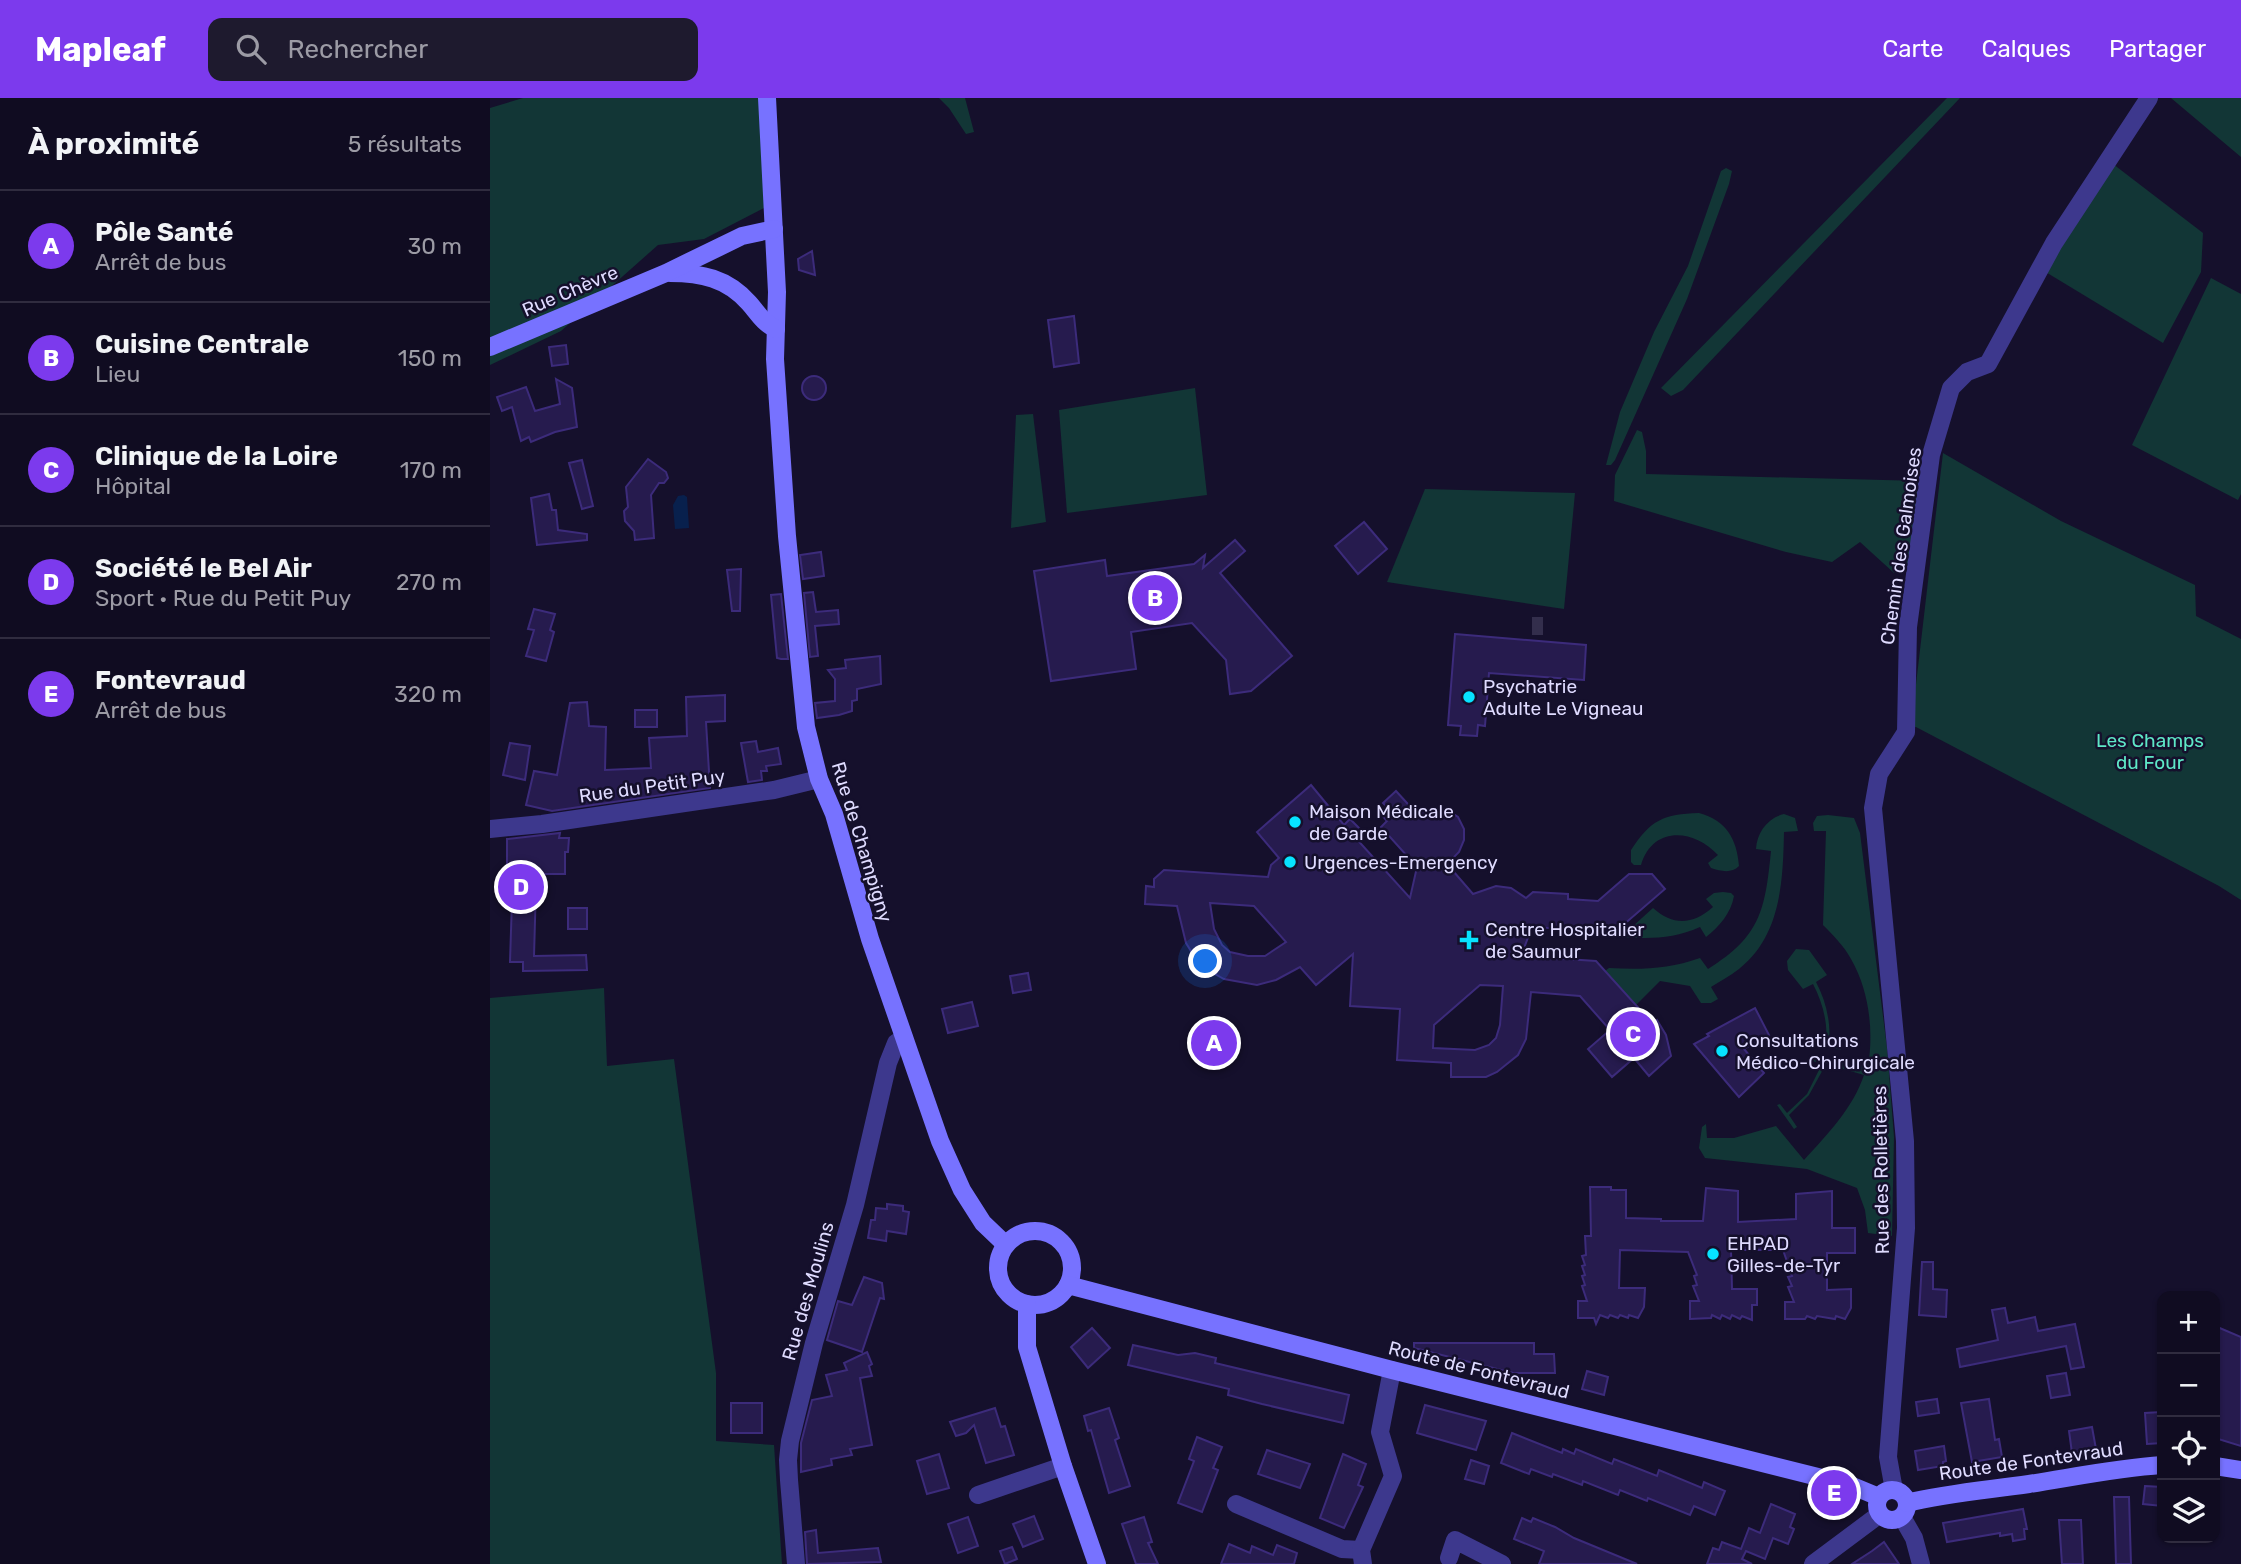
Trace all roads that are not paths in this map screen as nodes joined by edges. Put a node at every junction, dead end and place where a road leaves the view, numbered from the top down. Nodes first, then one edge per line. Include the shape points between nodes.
1 (767, 98) edge
2 (2149, 98) edge
3 (774, 229) junction
4 (666, 273) junction
5 (776, 329) junction
6 (490, 347) edge
7 (819, 779) junction
8 (1873, 808) joint
9 (490, 829) edge
10 (904, 1038) junction
11 (1005, 1244) junction
12 (1068, 1285) junction
13 (1027, 1304) junction
14 (1392, 1370) junction
15 (2157, 1465) edge
16 (1063, 1466) junction
17 (2220, 1467) edge
18 (2241, 1470) edge
19 (978, 1495) dead end
20 (1236, 1504) dead end
21 (1892, 1504) junction
22 (1362, 1557) edge
23 (1449, 1558) dead end
24 (796, 1564) edge
25 (1097, 1564) edge
26 (1502, 1564) edge
27 (1812, 1564) edge
28 (1922, 1564) edge

1 - 3 street
2 - 8 street, Chemin des Galmoises via 2054,243 1988,364 1967,372 1951,388 1931,455 1908,627 1906,732 1879,774
3 - 4 street, Rue Chèvre via 742,236
3 - 5 street, Rue de Champigny
4 - 5 street, Rue Chèvre via 696,274 724,282 766,325
4 - 6 street, Rue Chèvre
5 - 7 street, Rue de Champigny via 787,536 806,727
7 - 9 street, Rue du Petit Puy via 774,790
7 - 10 street, Rue de Champigny
8 - 21 street, Rue des Rolletières via 1905,1141 1906,1228 1888,1457
10 - 11 street, Rue de Champigny via 962,1190 983,1223
10 - 24 street, Rue des Moulins via 896,1043 888,1063 855,1205 795,1418 788,1460
11 - 12 street via 1028,1230 1055,1236 1070,1252
11 - 13 street via 998,1258 1002,1287
12 - 13 street via 1051,1302
12 - 14 street, Route de Fontevraud
13 - 16 street via 1027,1347
14 - 21 street, Route de Fontevraud via 1850,1485
14 - 22 street via 1380,1432 1393,1476
15 - 21 street, Route de Fontevraud
16 - 19 street
16 - 25 street
17 - 18 street
20 - 22 street
21 - 27 street
21 - 28 street, Rue des Rolletières via 1914,1538
23 - 26 street via 1455,1540

